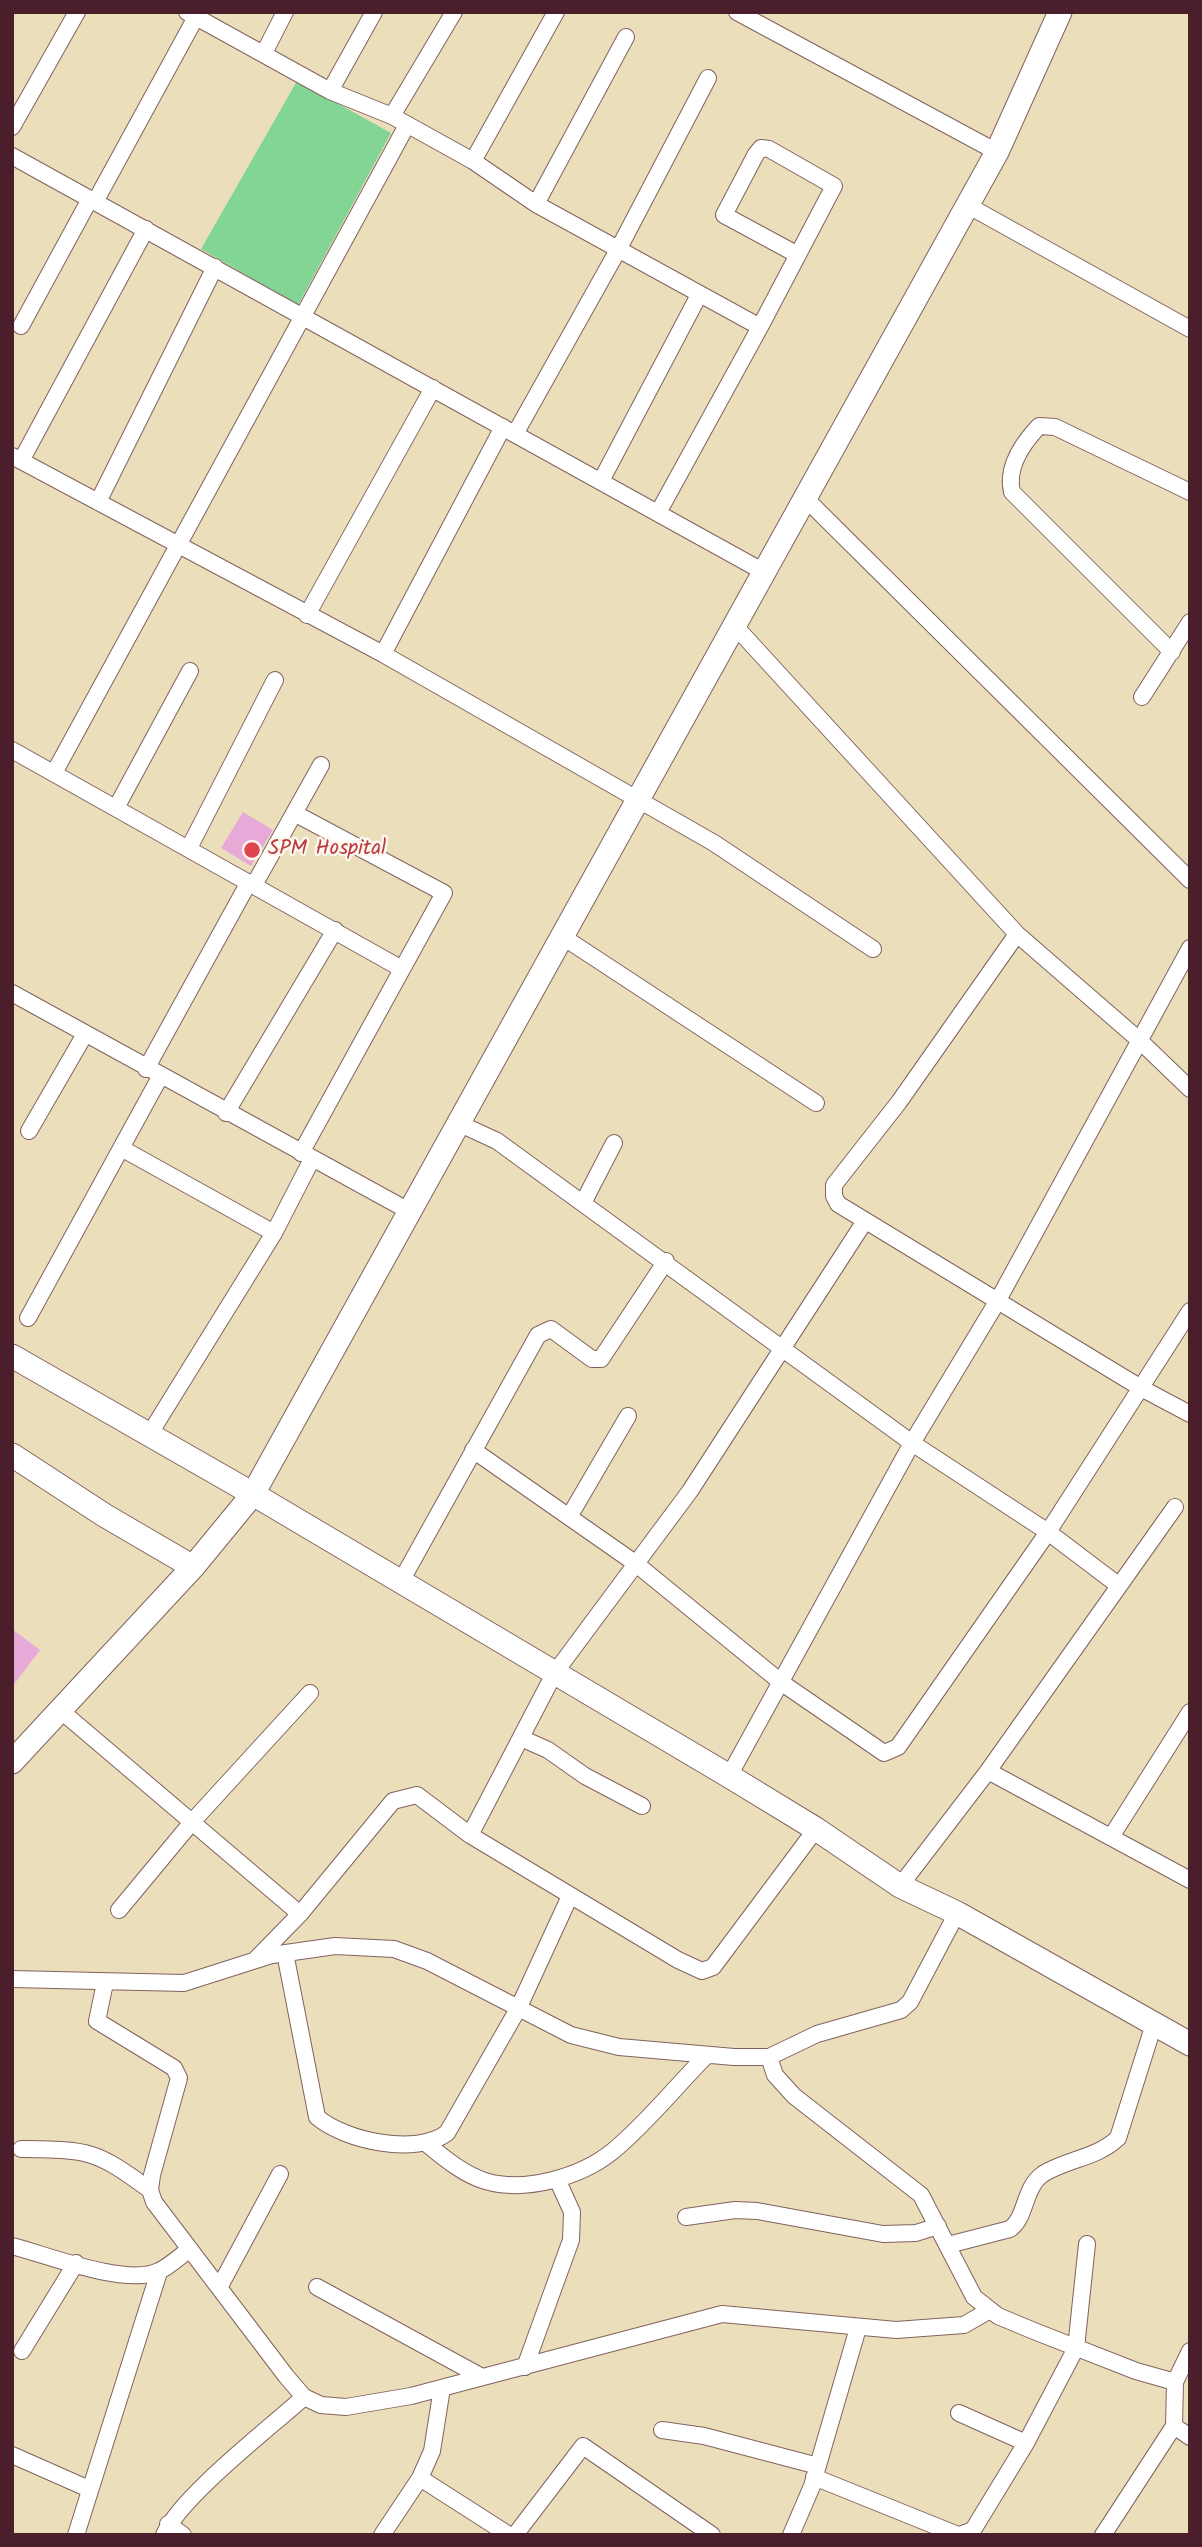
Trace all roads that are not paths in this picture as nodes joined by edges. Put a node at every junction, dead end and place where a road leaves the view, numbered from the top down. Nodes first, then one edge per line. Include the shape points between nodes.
1 (77, 12) edge
2 (285, 12) edge
3 (374, 12) edge
4 (454, 12) edge
5 (556, 12) edge
6 (737, 12) edge
7 (1060, 12) edge
8 (192, 14) edge
9 (626, 37) dead end
10 (264, 52) junction
11 (708, 78) dead end
12 (330, 91) junction
13 (393, 116) junction
14 (407, 125) junction
15 (12, 127) edge
16 (997, 152) junction
17 (12, 156) edge
18 (473, 161) junction
19 (93, 200) junction
20 (536, 204) junction
21 (967, 205) junction
22 (146, 229) junction
23 (618, 250) junction
24 (798, 255) junction
25 (215, 267) junction
26 (699, 295) junction
27 (305, 316) junction
28 (21, 326) dead end
29 (760, 327) junction
30 (1190, 329) edge
31 (433, 388) junction
32 (509, 430) junction
33 (17, 458) edge
34 (601, 481) junction
35 (1190, 492) edge
36 (804, 497) junction
37 (98, 502) junction
38 (657, 513) junction
39 (176, 545) junction
40 (764, 572) junction
41 (307, 615) junction
42 (1190, 622) edge
43 (734, 625) junction
44 (1172, 652) junction
45 (383, 654) junction
46 (190, 671) dead end
47 (275, 680) dead end
48 (1142, 697) dead end
49 (12, 750) edge
50 (321, 765) dead end
51 (54, 773) junction
52 (637, 800) junction
53 (116, 808) junction
54 (294, 813) junction
55 (189, 848) junction
56 (1190, 880) edge
57 (251, 883) junction
58 (335, 930) junction
59 (1017, 934) junction
60 (562, 937) junction
61 (1190, 948) edge
62 (873, 949) dead end
63 (1185, 969) edge
64 (402, 970) junction
65 (12, 993) edge
66 (85, 1034) junction
67 (1139, 1040) junction
68 (153, 1073) junction
69 (1190, 1089) edge
70 (816, 1103) dead end
71 (226, 1113) junction
72 (458, 1123) junction
73 (29, 1131) dead end
74 (614, 1143) dead end
75 (121, 1147) junction
76 (307, 1156) junction
77 (583, 1203) junction
78 (407, 1210) junction
79 (865, 1221) junction
80 (274, 1233) junction
81 (666, 1261) junction
82 (997, 1302) junction
83 (1190, 1311) edge
84 (28, 1318) dead end
85 (782, 1347) junction
86 (12, 1356) edge
87 (1141, 1388) junction
88 (1190, 1414) edge
89 (628, 1416) dead end
90 (149, 1435) junction
91 (912, 1443) junction
92 (473, 1450) junction
93 (12, 1455) edge
94 (253, 1494) junction
95 (1175, 1507) dead end
96 (569, 1517) junction
97 (1048, 1532) junction
98 (635, 1563) junction
99 (193, 1567) junction
100 (400, 1583) junction
101 (1118, 1585) junction
102 (554, 1674) junction
103 (782, 1683) junction
104 (310, 1693) dead end
105 (61, 1710) junction
106 (1190, 1712) edge
107 (521, 1738) junction
108 (12, 1762) edge
109 (988, 1771) junction
110 (729, 1776) junction
111 (642, 1806) dead end
112 (192, 1822) junction
113 (816, 1829) junction
114 (470, 1835) junction
115 (1111, 1837) junction
116 (1190, 1880) edge
117 (900, 1886) junction
118 (570, 1896) junction
119 (119, 1910) dead end
120 (957, 1913) junction
121 (300, 1914) junction
122 (285, 1953) junction
123 (254, 1961) junction
124 (12, 1979) edge
125 (105, 1983) junction
126 (518, 2009) junction
127 (1154, 2024) junction
128 (1190, 2044) edge
129 (707, 2055) junction
130 (769, 2057) junction
131 (426, 2144) junction
132 (21, 2149) dead end
133 (280, 2174) dead end
134 (557, 2179) junction
135 (150, 2190) junction
136 (686, 2217) dead end
137 (938, 2225) junction
138 (1087, 2244) dead end
139 (948, 2245) junction
140 (12, 2246) edge
141 (190, 2249) junction
142 (76, 2263) junction
143 (159, 2272) junction
144 (220, 2286) junction
145 (317, 2287) dead end
146 (990, 2310) junction
147 (858, 2328) junction
148 (1076, 2348) junction
149 (22, 2351) dead end
150 (1190, 2351) edge
151 (525, 2367) junction
152 (482, 2377) junction
153 (1175, 2382) junction
154 (442, 2388) junction
155 (304, 2397) junction
156 (959, 2413) dead end
157 (1174, 2426) junction
158 (662, 2430) dead end
159 (1190, 2437) edge
160 (1026, 2443) junction
161 (12, 2455) edge
162 (816, 2471) junction
163 (420, 2478) junction
164 (89, 2489) junction
165 (166, 2529) edge
166 (76, 2535) edge
167 (183, 2535) edge
168 (382, 2535) edge
169 (509, 2535) edge
170 (515, 2535) edge
171 (712, 2535) edge
172 (791, 2535) edge
173 (959, 2535) edge
174 (1103, 2535) edge

1 - 15 street
2 - 10 street
3 - 12 street
4 - 13 street
5 - 18 street
6 - 16 street
7 - 16 street
8 - 10 street
8 - 19 street
9 - 20 street
10 - 12 street
11 - 23 street
12 - 13 street
13 - 14 street
14 - 18 street
14 - 27 street
16 - 21 street
17 - 19 street
18 - 20 street
19 - 22 street
19 - 28 street
20 - 23 street
21 - 30 street
21 - 36 street
22 - 25 street
22 - 33 street
23 - 26 street
23 - 32 street
24 - 24 street via 834,186 761,148 723,215
24 - 29 street
25 - 27 street
25 - 37 street
26 - 29 street
26 - 34 street
27 - 31 street
27 - 39 street
29 - 38 street
31 - 32 street
31 - 41 street
32 - 34 street
32 - 45 street
33 - 37 street
34 - 38 street
35 - 44 street via 1055,427 1039,426 1024,442 1010,482 1012,492
36 - 40 street
36 - 56 street
37 - 39 street
38 - 40 street
39 - 41 street
39 - 51 street
40 - 43 street
41 - 45 street
42 - 44 street
43 - 52 street
43 - 59 street
44 - 48 street
45 - 52 street
46 - 53 street
47 - 55 street
49 - 51 street
50 - 54 street
51 - 53 street
52 - 60 street
52 - 62 street via 715,843
53 - 55 street
54 - 57 street
54 - 64 street via 444,893
55 - 57 street
57 - 58 street
57 - 68 street
58 - 64 street
58 - 71 street
59 - 67 street
59 - 79 street via 899,1102 834,1185 838,1204
60 - 70 street
60 - 72 street
61 - 63 street
63 - 67 street
64 - 76 street
65 - 66 street
66 - 68 street
66 - 73 street
67 - 69 street
67 - 82 street
68 - 71 street
68 - 75 street
71 - 76 street
72 - 77 street via 497,1141
72 - 78 street
74 - 77 street
75 - 80 street
75 - 84 street
76 - 78 street
76 - 80 street
77 - 81 street
78 - 94 street
79 - 82 street
79 - 85 street
80 - 90 street
81 - 85 street
81 - 92 street via 601,1359 592,1359 551,1329 538,1335
82 - 87 street
82 - 91 street
83 - 87 street
85 - 91 street
85 - 98 street via 690,1491
86 - 90 street
87 - 88 street
87 - 97 street
89 - 96 street
90 - 94 street
91 - 97 street
91 - 103 street
92 - 96 street
92 - 100 street
93 - 99 street
94 - 99 street
94 - 100 street
95 - 101 street
96 - 98 street
97 - 101 street
97 - 103 street via 898,1748 884,1753
98 - 102 street
98 - 103 street
99 - 105 street
100 - 102 street
101 - 109 street
102 - 107 street
102 - 110 street
103 - 110 street
104 - 112 street
105 - 108 street
105 - 112 street
106 - 115 street
107 - 111 street via 548,1749 585,1776
107 - 114 street
109 - 115 street
109 - 117 street
110 - 113 street
112 - 119 street
112 - 121 street
113 - 117 street
113 - 118 street via 713,1966 702,1971
114 - 118 street
114 - 121 street via 416,1795 393,1801
115 - 116 street
117 - 120 street
118 - 126 street
120 - 127 street
120 - 130 street via 910,2002 901,2010 817,2034
121 - 123 street
122 - 123 street
122 - 126 street via 335,1946 394,1949 427,1961
122 - 131 street via 317,2116 341,2133 363,2140
123 - 125 street via 184,1983
124 - 125 street
125 - 135 street via 97,2021 174,2068 179,2078
126 - 129 street via 571,2035 619,2047
126 - 131 street via 447,2133
127 - 128 street
127 - 139 street via 1118,2138 1032,2184 1017,2224 1010,2229
129 - 130 street
129 - 134 street via 612,2152
130 - 137 street via 775,2074 793,2096 921,2195
131 - 134 street via 448,2162 486,2181 523,2184
132 - 135 street via 80,2150 97,2155
133 - 144 street
134 - 151 street via 572,2212 571,2240
135 - 141 street
136 - 137 street via 757,2211 901,2235
137 - 139 street
138 - 148 street
139 - 146 street via 974,2297
140 - 142 street
141 - 143 street
141 - 144 street
142 - 143 street via 121,2275
142 - 149 street
143 - 164 street
144 - 155 street
145 - 152 street
146 - 147 street via 964,2325
146 - 148 street
147 - 151 street via 722,2314
147 - 162 street
148 - 153 street
148 - 160 street
150 - 153 street
151 - 152 street
152 - 154 street
153 - 157 street
154 - 155 street via 346,2407 321,2405
154 - 163 street via 432,2451
155 - 165 street via 204,2486
156 - 160 street
157 - 159 street
157 - 174 street
158 - 162 street via 704,2436
160 - 173 street via 973,2530
161 - 164 street
162 - 172 street
162 - 173 street
163 - 168 street
163 - 169 street
164 - 166 street
165 - 167 street
170 - 171 street via 583,2446

